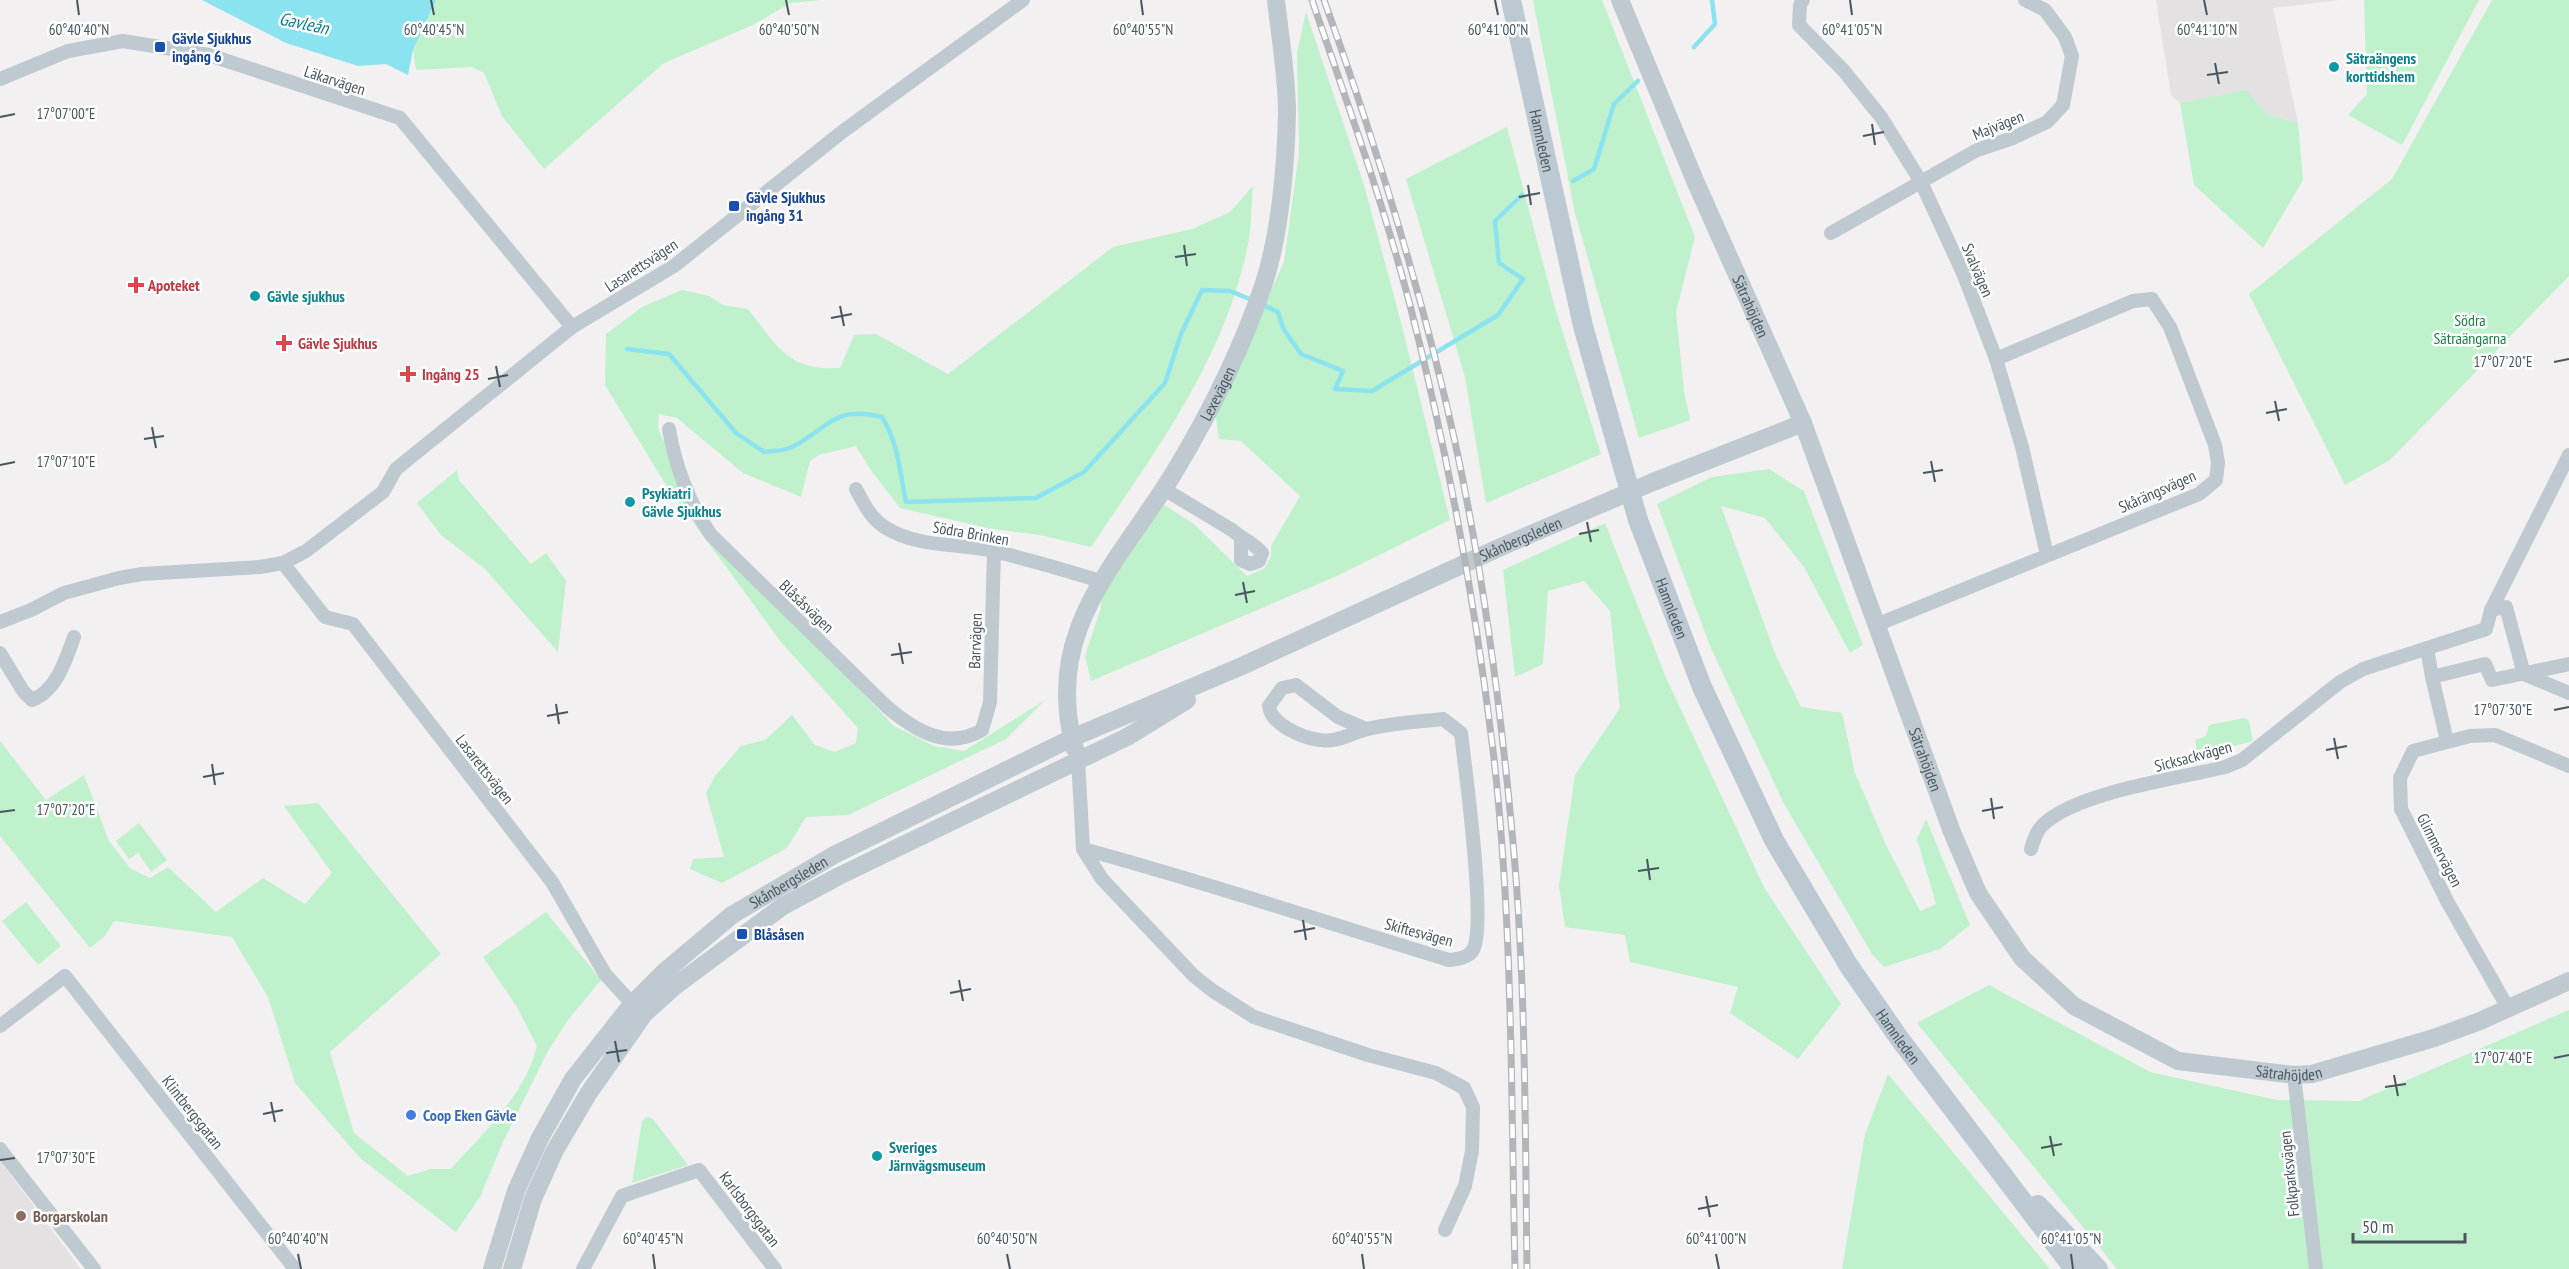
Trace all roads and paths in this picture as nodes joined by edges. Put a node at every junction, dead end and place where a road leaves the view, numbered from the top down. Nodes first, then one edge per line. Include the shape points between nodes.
1 (1023, 0) edge
2 (1276, 0) edge
3 (1511, 0) edge
4 (1620, 0) edge
5 (1803, 0) edge
6 (2025, 0) edge
7 (0, 79) edge
8 (1921, 182) junction
9 (1830, 233) dead end
10 (572, 327) junction
11 (1996, 359) junction
12 (1803, 423) junction
13 (669, 429) dead end
14 (2569, 455) edge
15 (856, 489) dead end
16 (1164, 489) junction
17 (1241, 538) dead end
18 (994, 551) junction
19 (2047, 555) junction
20 (283, 563) junction
21 (1101, 581) junction
22 (2492, 610) junction
23 (0, 622) edge
24 (1876, 625) junction
25 (74, 637) dead end
26 (2427, 648) junction
27 (0, 653) edge
28 (2569, 664) edge
29 (1242, 666) junction
30 (2524, 674) junction
31 (2432, 676) junction
32 (2569, 693) edge
33 (1366, 729) junction
34 (982, 730) joint
35 (1072, 738) junction
36 (2446, 741) junction
37 (1078, 759) junction
38 (2569, 766) edge
39 (1083, 849) junction
40 (2031, 849) dead end
41 (2569, 981) edge
42 (2508, 1008) junction
43 (638, 1009) junction
44 (0, 1026) edge
45 (2295, 1075) junction
46 (0, 1149) edge
47 (1986, 1152) junction
48 (1445, 1230) dead end
49 (94, 1269) edge
50 (295, 1269) edge
51 (492, 1269) edge
52 (512, 1269) edge
53 (583, 1269) edge
54 (775, 1269) edge
55 (2074, 1269) edge
56 (2098, 1269) edge
57 (2316, 1269) edge

1 - 10 street, Lasarettsvägen via 842,132 674,266
2 - 16 street, Lexevägen via 1287,111 1274,246 1250,323 1213,405
3 - 47 main road, Hamnleden via 1586,337 1638,520 1702,687 1774,840 1849,966
4 - 12 street, Sätrahöjden
5 - 8 street, Svalvägen via 1799,25 1881,117
6 - 8 street, Majvägen via 2045,10 2065,38 2072,56 2063,105 2047,123 1977,150
7 - 10 street, Läkarvägen via 68,51 123,41 209,55 400,118
8 - 9 street, Majvägen
8 - 11 street, Svalvägen via 1963,273
10 - 20 street, Lasarettsvägen via 396,469 383,492
11 - 19 street, Svalvägen via 2022,447
11 - 19 street, Skårängsvägen via 2133,301 2152,299 2170,327 2215,445 2216,480 2199,494
12 - 24 street, Sätrahöjden
12 - 29 street, Skånbergsleden via 1436,575
13 - 34 street, Blåsåsvägen via 672,451 698,516 711,535 879,699 906,723 936,738 970,737
14 - 22 street, Sicksackvägen
15 - 18 street, Södra Brinken via 868,512 904,537
16 - 17 street
16 - 21 street, Lexevägen
18 - 21 street, Södra Brinken
18 - 34 street, Barrvägen via 990,702
19 - 24 street, Skårängsvägen
20 - 23 street, Lasarettsvägen via 119,578 64,593
20 - 43 street, Lasarettsvägen via 325,618 353,624 552,882 605,974
21 - 35 street, Lexevägen via 1079,622 1070,663
22 - 26 street, Sicksackvägen via 2486,628
22 - 30 street via 2506,607
24 - 45 street, Sätrahöjden via 1977,893 2022,958 2074,1006 2178,1060
25 - 27 street via 62,669 43,696 32,700
26 - 31 street
26 - 40 street, Sicksackvägen via 2363,669 2340,682 2242,760 2092,798 2065,809 2044,823 2035,834
28 - 30 street
29 - 35 street, Skånbergsleden
29 - 37 street, Skånbergsleden via 1127,737
30 - 31 street via 2492,680 2485,664
30 - 32 street
31 - 36 street
33 - 33 street, Skiftesvägen via 1320,741 1287,729 1272,715 1269,706 1282,688 1296,685 1338,717
33 - 39 street, Skiftesvägen via 1443,719 1461,733 1478,935 1473,951 1461,959 1449,960
35 - 37 street, Lexevägen
35 - 43 street, Skånbergsleden via 834,855 732,915 663,973
36 - 38 street, Glimmervägen via 2495,735
36 - 42 street, Glimmervägen via 2413,751 2400,778 2401,809 2447,901
37 - 39 street
37 - 43 street, Skånbergsleden via 783,906
39 - 48 street via 1102,879 1194,976 1254,1017 1436,1073 1464,1088 1473,1107 1472,1151 1465,1186
41 - 42 street, Sätrahöjden
42 - 45 street, Sätrahöjden via 2395,1051
43 - 51 street, Skånbergsleden via 573,1078 516,1191
43 - 52 street, Skånbergsleden via 554,1152 533,1199
44 - 50 street, Klintbergsgatan via 65,976
45 - 57 street, Folkparksvägen
46 - 49 street
47 - 55 main road, Hamnleden
47 - 56 main road, Hamnleden
53 - 54 street, Karlsborgsgatan via 622,1196 699,1170

